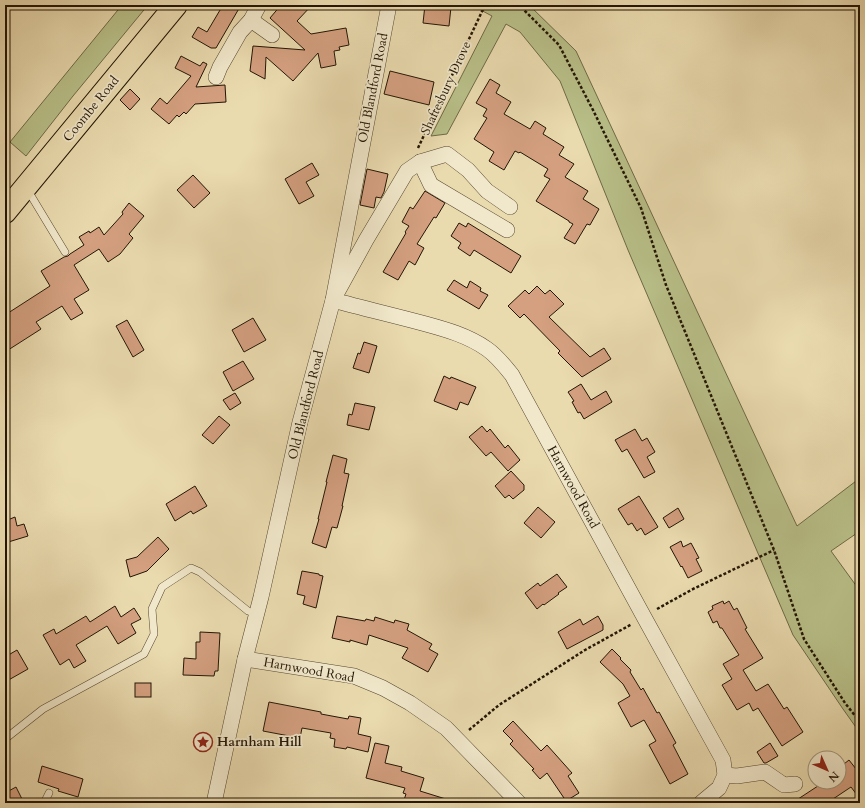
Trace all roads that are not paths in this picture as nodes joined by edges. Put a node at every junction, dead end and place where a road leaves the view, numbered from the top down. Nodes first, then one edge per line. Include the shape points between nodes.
1 (176, 5) edge
2 (259, 5) edge
3 (389, 5) edge
4 (251, 20) junction
5 (272, 35) dead end
6 (216, 77) dead end
7 (420, 162) junction
8 (26, 187) junction
9 (510, 207) dead end
10 (5, 212) edge
11 (507, 230) dead end
12 (65, 252) dead end
13 (333, 300) junction
14 (257, 614) junction
15 (245, 659) junction
16 (5, 739) edge
17 (725, 775) junction
18 (795, 784) dead end
19 (49, 793) dead end
20 (44, 803) edge
21 (214, 803) edge
22 (519, 803) edge
23 (701, 803) edge

1 - 8 highway, Coombe Road
2 - 4 street
3 - 13 street, Old Blandford Road
4 - 5 street
4 - 6 street via 240,32
7 - 9 street via 447,154 468,170 487,191
7 - 11 street via 431,185
7 - 13 street via 407,170
8 - 10 highway, Coombe Road
8 - 12 lane
13 - 14 street, Old Blandford Road via 300,422
13 - 17 street, Harnwood Road via 448,330 486,348 500,360 512,375 724,760
14 - 15 street, Old Blandford Road
14 - 16 lane via 248,611 200,572 191,568 162,587 152,609 154,634 144,654 43,709
15 - 21 street, Old Blandford Road
15 - 22 street, Harnwood Road via 354,676 383,688 446,728
17 - 18 street via 765,772 784,785
17 - 23 street via 719,788
19 - 20 lane

